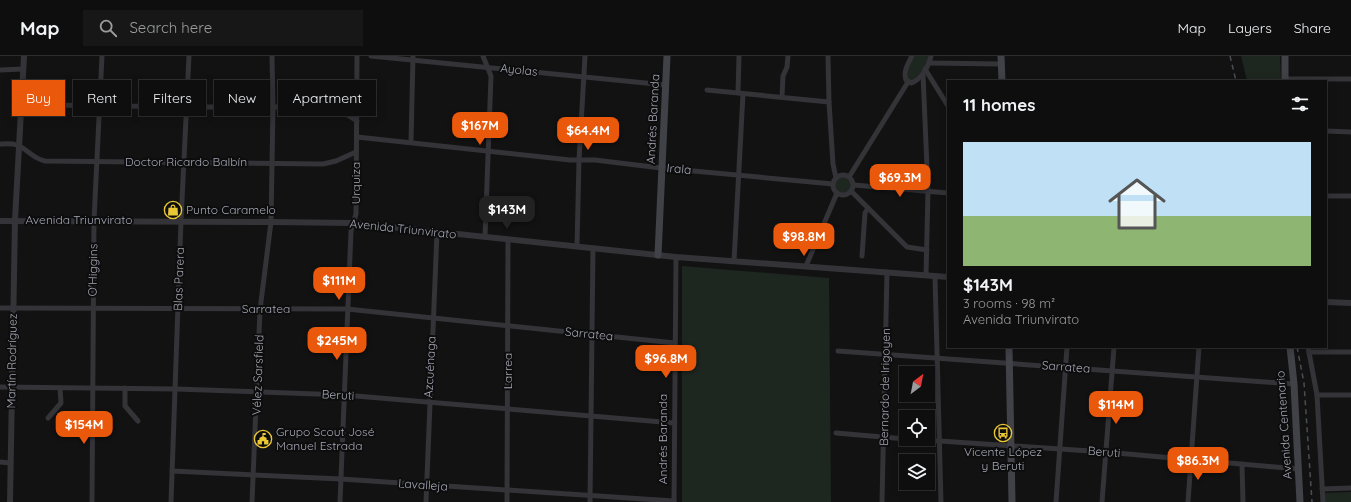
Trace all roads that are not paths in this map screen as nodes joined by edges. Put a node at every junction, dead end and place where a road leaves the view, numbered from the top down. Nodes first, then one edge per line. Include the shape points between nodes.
1 (24, 56) edge
2 (102, 56) edge
3 (189, 56) edge
4 (272, 56) edge
5 (357, 56) edge
6 (371, 56) edge
7 (484, 56) edge
8 (585, 56) edge
9 (667, 56) edge
10 (739, 56) edge
11 (788, 56) edge
12 (828, 56) edge
13 (912, 56) edge
14 (931, 56) edge
15 (1285, 56) edge
16 (413, 58) edge
17 (1001, 60) edge
18 (929, 63) junction
19 (488, 67) junction
20 (23, 68) junction
21 (0, 70) edge
22 (924, 71) junction
23 (583, 77) junction
24 (1351, 79) edge
25 (22, 80) edge
26 (101, 80) edge
27 (188, 80) edge
28 (1002, 80) edge
29 (1285, 80) edge
30 (908, 82) junction
31 (666, 86) junction
32 (707, 90) dead end
33 (740, 93) junction
34 (782, 97) junction
35 (829, 102) junction
36 (947, 105) edge
37 (206, 107) edge
38 (273, 107) junction
39 (21, 116) edge
40 (99, 116) edge
41 (187, 116) edge
42 (357, 121) junction
43 (1327, 131) edge
44 (1351, 132) edge
45 (357, 137) junction
46 (411, 142) junction
47 (0, 144) edge
48 (19, 146) junction
49 (356, 152) junction
50 (488, 152) junction
51 (579, 160) junction
52 (97, 162) junction
53 (184, 162) junction
54 (272, 163) junction
55 (661, 168) junction
56 (738, 174) junction
57 (849, 177) junction
58 (836, 178) junction
59 (833, 184) junction
60 (854, 185) junction
61 (928, 191) junction
62 (852, 192) junction
63 (837, 193) junction
64 (947, 193) edge
65 (1327, 196) edge
66 (1351, 196) edge
67 (868, 208) junction
68 (15, 220) junction
69 (94, 220) junction
70 (0, 221) edge
71 (181, 221) junction
72 (271, 222) junction
73 (353, 224) junction
74 (437, 232) junction
75 (485, 237) junction
76 (508, 240) junction
77 (577, 246) junction
78 (593, 248) junction
79 (927, 250) junction
80 (658, 255) junction
81 (862, 256) dead end
82 (676, 257) junction
83 (734, 261) junction
84 (806, 266) junction
85 (887, 272) junction
86 (926, 275) junction
87 (935, 276) junction
88 (947, 277) edge
89 (1327, 302) edge
90 (1351, 303) edge
91 (0, 308) edge
92 (13, 308) junction
93 (93, 308) junction
94 (178, 308) junction
95 (347, 309) junction
96 (260, 310) junction
97 (433, 318) junction
98 (508, 326) junction
99 (592, 334) junction
100 (675, 343) junction
101 (1009, 348) edge
102 (1067, 348) edge
103 (1114, 348) edge
104 (1199, 348) edge
105 (1290, 348) edge
106 (1309, 349) edge
107 (838, 351) dead end
108 (1351, 352) edge
109 (885, 355) junction
110 (938, 358) junction
111 (1009, 364) junction
112 (1066, 367) junction
113 (1112, 370) junction
114 (1197, 377) junction
115 (1294, 384) junction
116 (0, 387) edge
117 (12, 388) junction
118 (60, 388) junction
119 (93, 388) junction
120 (125, 388) junction
121 (176, 389) junction
122 (258, 391) junction
123 (344, 395) junction
124 (1317, 395) junction
125 (1351, 395) edge
126 (429, 402) junction
127 (508, 409) junction
128 (591, 416) junction
129 (48, 418) dead end
130 (138, 421) dead end
131 (674, 423) junction
132 (836, 433) dead end
133 (884, 437) junction
134 (899, 438) edge
135 (935, 441) edge
136 (940, 441) junction
137 (1011, 445) junction
138 (1060, 449) junction
139 (1105, 452) junction
140 (1191, 459) junction
141 (0, 462) edge
142 (10, 463) junction
143 (1242, 464) junction
144 (1298, 469) junction
145 (172, 471) junction
146 (253, 476) junction
147 (340, 479) junction
148 (426, 485) junction
149 (1351, 488) edge
150 (1322, 490) junction
151 (507, 491) junction
152 (590, 499) edge
153 (10, 502) edge
154 (92, 502) edge
155 (171, 502) edge
156 (252, 502) edge
157 (340, 502) edge
158 (426, 502) edge
159 (507, 502) edge
160 (674, 502) edge
161 (882, 502) edge
162 (941, 502) edge
163 (1012, 502) edge
164 (1056, 502) edge
165 (1102, 502) edge
166 (1188, 502) edge
167 (1243, 502) edge
168 (1300, 502) edge
169 (1323, 502) edge

1 - 20 street, Martín Rodríguez
2 - 26 street, O'Higgins
3 - 27 street, Blas Parera
4 - 38 street, Vélez Sarsfield
5 - 42 street, Urquiza
6 - 16 street, Ayolas
7 - 19 street
8 - 23 street
9 - 31 main road, Andrés Baranda
10 - 33 street
11 - 34 street via 783,76
12 - 35 street
13 - 30 street via 904,73
14 - 18 street
15 - 29 main road
16 - 19 street, Ayolas
16 - 46 street
17 - 18 street
17 - 28 main road
18 - 22 street
19 - 23 street, Ayolas
19 - 50 street via 491,79
20 - 21 street
20 - 25 street, Martín Rodríguez
22 - 30 street via 917,80
22 - 36 street
22 - 61 street
23 - 31 street, Ayolas
23 - 51 street
24 - 29 street
30 - 57 street
31 - 55 main road, Andrés Baranda
32 - 33 street
33 - 34 street
33 - 56 street
34 - 35 street
35 - 58 street
37 - 38 street
38 - 42 street via 332,107
38 - 54 street, Vélez Sarsfield
39 - 48 street, Martín Rodríguez
40 - 52 street, O'Higgins
41 - 53 street, Blas Parera
42 - 45 street, Urquiza
43 - 44 street
45 - 46 street, Irala
45 - 49 street, Urquiza
46 - 50 street, Irala
47 - 48 street
48 - 52 street, Doctor Ricardo Balbín via 35,158 45,161
48 - 68 street, Martín Rodríguez
49 - 54 street, Doctor Ricardo Balbín via 329,163
49 - 73 street, Urquiza via 356,214
50 - 51 street, Irala
50 - 75 street
51 - 55 street, Irala
51 - 77 street
52 - 53 street, Doctor Ricardo Balbín
52 - 69 street, O'Higgins
53 - 54 street, Doctor Ricardo Balbín
53 - 71 street, Blas Parera
54 - 72 street, Vélez Sarsfield
55 - 56 street, Irala
55 - 80 main road, Andrés Baranda
56 - 59 street, Irala
56 - 83 street
57 - 58 street via 843,175
57 - 60 street
58 - 59 street
59 - 63 street
60 - 61 street
60 - 62 street
61 - 64 street
61 - 79 street
62 - 63 street via 843,196
62 - 67 street
63 - 84 street
65 - 66 street
67 - 79 street via 907,247
67 - 81 street via 865,213
68 - 69 street, Avenida Triunvirato
68 - 70 street, Avenida Triunvirato
68 - 92 street, Martín Rodríguez
69 - 71 street, Avenida Triunvirato
69 - 93 street, O'Higgins
71 - 72 street, Avenida Triunvirato
71 - 94 street, Blas Parera
72 - 73 street, Avenida Triunvirato
72 - 96 street, Vélez Sarsfield
73 - 74 street, Avenida Triunvirato
73 - 95 street, Urquiza
74 - 75 street, Avenida Triunvirato
74 - 97 street, Azcuénaga
75 - 76 street, Avenida Triunvirato
76 - 77 street, Avenida Triunvirato
76 - 98 street, Larrea
77 - 78 street, Avenida Triunvirato
78 - 80 street, Avenida Triunvirato
78 - 99 street
79 - 86 street
80 - 82 street, Avenida Triunvirato
82 - 83 street, Avenida Triunvirato
82 - 100 street, Andrés Baranda
83 - 84 street, Avenida Triunvirato
84 - 85 street, Avenida Triunvirato
85 - 86 street, Avenida Triunvirato
85 - 109 street, Bernardo de Irigoyen
86 - 87 street, Avenida Triunvirato
87 - 88 street, Avenida Triunvirato
87 - 110 street
89 - 90 street
91 - 92 street, Sarratea
92 - 93 street, Sarratea
92 - 117 street, Martín Rodríguez
93 - 94 street, Sarratea
93 - 119 street, O'Higgins
94 - 96 street, Sarratea
94 - 121 street, Blas Parera
95 - 96 street, Sarratea
95 - 97 street, Sarratea
95 - 123 street, Urquiza
96 - 122 street, Vélez Sarsfield
97 - 98 street, Sarratea
97 - 126 street, Azcuénaga
98 - 99 street, Sarratea
98 - 127 street, Larrea
99 - 100 street, Sarratea
99 - 128 street
100 - 131 street, Andrés Baranda
101 - 111 main road
102 - 112 street
103 - 113 street
104 - 114 street
105 - 115 main road, Avenida Centenario
106 - 108 street
106 - 124 street
107 - 109 street, Sarratea
109 - 110 street, Sarratea
109 - 133 street, Bernardo de Irigoyen
110 - 111 street, Sarratea
110 - 136 street
111 - 112 street, Sarratea
111 - 137 main road
112 - 113 street, Sarratea
112 - 138 street
113 - 114 street, Sarratea
113 - 139 street
114 - 115 street, Sarratea
114 - 140 street
115 - 144 main road, Avenida Centenario
116 - 117 street, Beruti
117 - 118 street, Beruti
117 - 142 street, Martín Rodríguez
118 - 119 street, Beruti
118 - 129 street via 60,403
119 - 120 street, Beruti
119 - 154 street, O'Higgins
120 - 121 street, Beruti
120 - 130 street via 125,406
121 - 122 street, Beruti
121 - 145 street, Blas Parera
122 - 123 street, Beruti
122 - 146 street, Vélez Sarsfield
123 - 126 street, Beruti
123 - 147 street, Urquiza
124 - 125 street
124 - 150 street
126 - 127 street, Beruti
126 - 148 street, Azcuénaga
127 - 128 street, Beruti
127 - 151 street, Larrea
128 - 131 street, Beruti
128 - 152 street
131 - 160 street, Andrés Baranda
132 - 133 street
133 - 134 street
133 - 161 street, Bernardo de Irigoyen
135 - 136 street, Beruti
136 - 137 street, Beruti
136 - 162 street
137 - 138 street, Beruti
137 - 163 main road
138 - 139 street, Beruti
138 - 164 street
139 - 140 street, Beruti
139 - 165 street
140 - 143 street, Beruti
140 - 166 street
141 - 142 street
142 - 153 street, Martín Rodríguez
143 - 144 street, Beruti
143 - 167 street
144 - 168 main road, Avenida Centenario
145 - 146 street, Lavalleja
145 - 155 street, Blas Parera
146 - 147 street, Lavalleja
146 - 156 street, Vélez Sarsfield
147 - 148 street, Lavalleja
147 - 157 street, Urquiza
148 - 151 street, Lavalleja
148 - 158 street, Azcuénaga
149 - 150 street
150 - 169 street
151 - 152 street, Lavalleja
151 - 159 street, Larrea
152 - 160 street, Lavalleja

